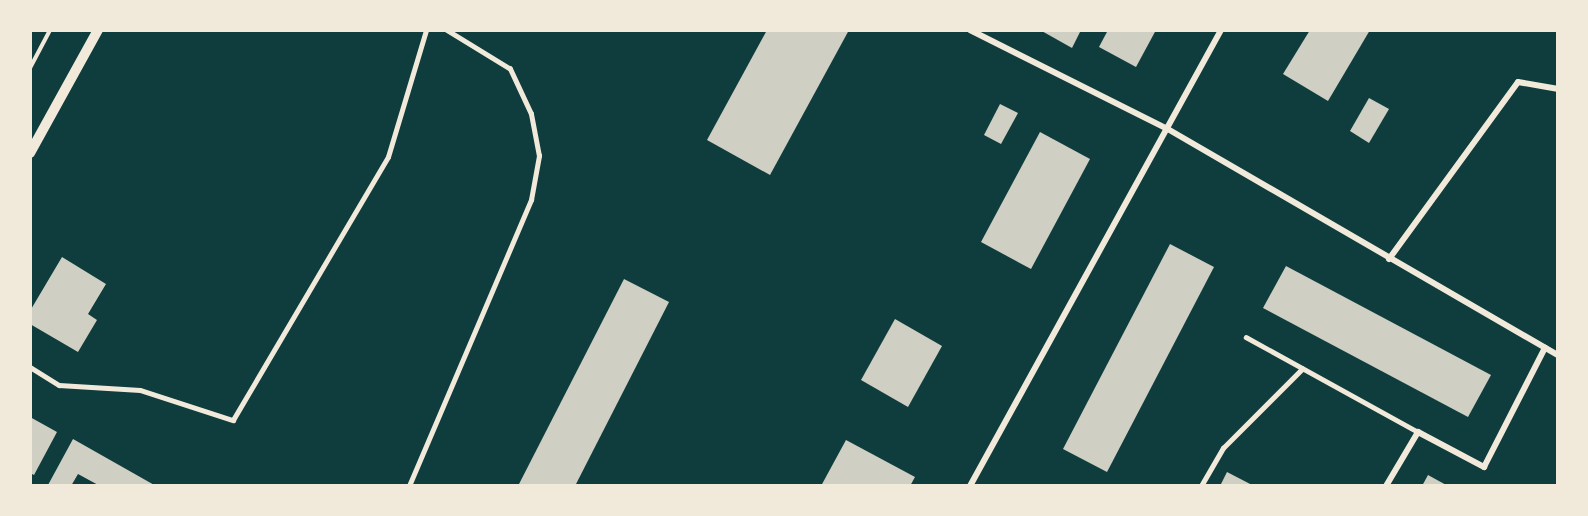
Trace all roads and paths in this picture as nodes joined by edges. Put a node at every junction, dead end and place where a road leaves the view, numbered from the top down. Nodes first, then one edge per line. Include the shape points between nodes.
1 (50, 30) edge
2 (98, 30) edge
3 (426, 30) edge
4 (446, 30) edge
5 (970, 30) edge
6 (1221, 30) edge
7 (30, 68) edge
8 (1558, 89) edge
9 (1166, 128) junction
10 (30, 153) edge
11 (1389, 259) junction
12 (1246, 337) dead end
13 (1545, 348) junction
14 (1558, 355) edge
15 (30, 367) edge
16 (1302, 369) junction
17 (1418, 432) junction
18 (408, 486) edge
19 (970, 486) edge
20 (1201, 486) edge
21 (1386, 486) edge

1 - 7 path
2 - 10 street
3 - 15 lane via 388,157 233,420 140,390 60,385
4 - 18 lane via 510,69 531,114 539,156 531,200
5 - 9 street
6 - 9 street
8 - 11 street via 1518,82
9 - 11 street
9 - 19 street
11 - 13 street
12 - 16 lane
13 - 14 street
13 - 17 street via 1484,467
16 - 17 lane
16 - 20 lane via 1223,448
17 - 21 street

